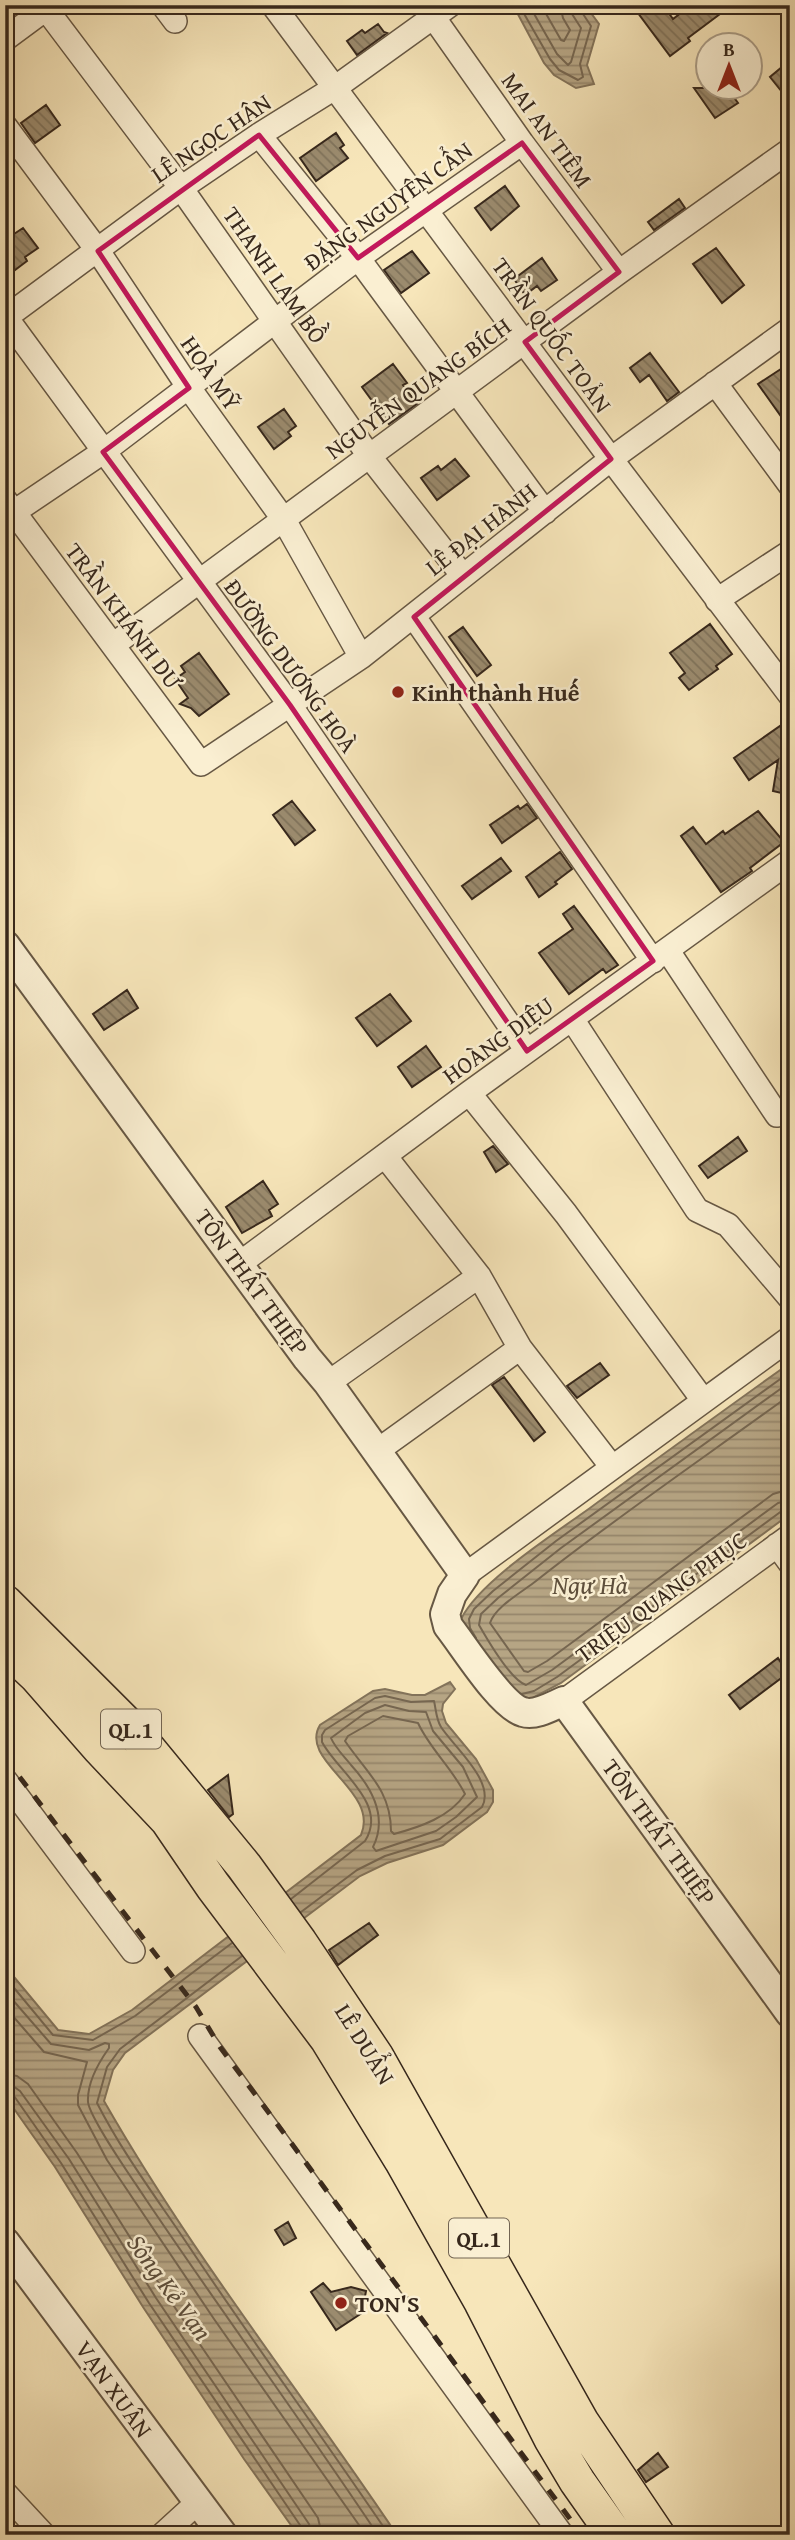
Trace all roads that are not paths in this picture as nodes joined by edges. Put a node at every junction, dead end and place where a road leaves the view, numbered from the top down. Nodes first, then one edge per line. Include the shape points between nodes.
1 (274, 5) edge
2 (46, 7) edge
3 (442, 11) edge
4 (5, 39) edge
5 (336, 87) junction
6 (5, 126) edge
7 (259, 135) junction
8 (522, 143) junction
9 (790, 150) edge
10 (181, 188) junction
11 (427, 209) junction
12 (98, 251) junction
13 (358, 258) junction
14 (619, 272) junction
15 (6, 317) edge
16 (275, 322) junction
17 (790, 329) edge
18 (525, 342) junction
19 (715, 383) junction
20 (189, 388) junction
21 (456, 392) junction
22 (103, 452) junction
23 (370, 457) junction
24 (611, 459) junction
25 (790, 485) edge
26 (10, 506) edge
27 (545, 512) junction
28 (284, 520) junction
29 (790, 552) edge
30 (463, 576) junction
31 (199, 582) junction
32 (718, 600) junction
33 (414, 617) junction
34 (113, 645) junction
35 (361, 657) junction
36 (790, 695) edge
37 (290, 705) junction
38 (201, 764) joint
39 (790, 861) edge
40 (5, 945) edge
41 (660, 956) junction
42 (572, 1019) junction
43 (527, 1051) junction
44 (469, 1093) junction
45 (790, 1112) edge
46 (385, 1156) junction
47 (239, 1264) junction
48 (479, 1276) junction
49 (790, 1298) edge
50 (790, 1338) edge
51 (520, 1348) junction
52 (328, 1383) junction
53 (703, 1400) junction
54 (377, 1451) junction
55 (612, 1467) junction
56 (786, 1548) edge
57 (465, 1575) junction
58 (5, 1603) edge
59 (5, 1646) edge
60 (564, 1701) junction
61 (5, 1780) edge
62 (133, 1951) dead end
63 (790, 2013) edge
64 (200, 2036) dead end
65 (5, 2242) edge
66 (567, 2430) junction
67 (5, 2493) edge
68 (197, 2503) junction
69 (44, 2535) edge
70 (162, 2535) edge
71 (223, 2535) edge
72 (562, 2535) edge
73 (615, 2535) edge
74 (657, 2535) edge

1 - 5 street, TRẦN QUỐC TOẢN
2 - 4 street
2 - 10 street, THANH LAM BỒ
3 - 5 street, LÊ NGỌC HÂN
3 - 8 street, MAI AN TIÊM
5 - 7 street, LÊ NGỌC HÂN
5 - 11 street, TRẦN QUỐC TOẢN
6 - 12 street, HOÀ MỸ
7 - 10 street, LÊ NGỌC HÂN
7 - 13 street
8 - 11 street, ĐẶNG NGUYÊN CẨN
8 - 14 street, MAI AN TIÊM
9 - 14 street, NGUYỄN QUANG BÍCH
10 - 12 street, LÊ NGỌC HÂN
10 - 16 street, THANH LAM BỒ
11 - 13 street, ĐẶNG NGUYÊN CẨN
11 - 18 street, TRẦN QUỐC TOẢN
12 - 15 street, LÊ NGỌC HÂN
12 - 20 street, HOÀ MỸ
13 - 16 street, ĐẶNG NGUYÊN CẨN
13 - 21 street
14 - 18 street, NGUYỄN QUANG BÍCH
15 - 22 street, ĐƯỜNG DƯƠNG HOÀ
16 - 20 street, ĐẶNG NGUYÊN CẨN
16 - 23 street, THANH LAM BỒ
17 - 19 street, LÊ ĐẠI HÀNH
18 - 21 street, NGUYỄN QUANG BÍCH
18 - 24 street, TRẦN QUỐC TOẢN
19 - 24 street, LÊ ĐẠI HÀNH
19 - 25 street
20 - 22 street, ĐẶNG NGUYÊN CẨN
20 - 28 street, HOÀ MỸ
21 - 23 street, NGUYỄN QUANG BÍCH
21 - 27 street
22 - 26 street, ĐẶNG NGUYÊN CẨN
22 - 31 street, ĐƯỜNG DƯƠNG HOÀ
23 - 28 street, NGUYỄN QUANG BÍCH
23 - 30 street, THANH LAM BỒ
24 - 27 street, LÊ ĐẠI HÀNH
24 - 32 street, TRẦN QUỐC TOẢN
26 - 34 street, TRẦN KHÁNH DƯ
27 - 30 street, LÊ ĐẠI HÀNH
28 - 31 street, NGUYỄN QUANG BÍCH
28 - 35 street, HOÀ MỸ
29 - 32 street
30 - 33 street, LÊ ĐẠI HÀNH
31 - 34 street, NGUYỄN QUANG BÍCH
31 - 37 street, ĐƯỜNG DƯƠNG HOÀ
32 - 36 street, TRẦN QUỐC TOẢN
33 - 35 street, LÊ ĐẠI HÀNH
33 - 41 street
34 - 38 street, TRẦN KHÁNH DƯ
35 - 37 street, LÊ ĐẠI HÀNH
37 - 38 street, LÊ ĐẠI HÀNH
37 - 43 street, ĐƯỜNG DƯƠNG HOÀ
39 - 41 street, HOÀNG DIỆU
40 - 47 street, TÔN THẤT THIỆP
41 - 42 street, HOÀNG DIỆU
41 - 45 street via 777,1115
42 - 43 street, HOÀNG DIỆU
42 - 49 street via 696,1210 728,1226
43 - 44 street, HOÀNG DIỆU
44 - 46 street, HOÀNG DIỆU
44 - 53 street via 566,1214
46 - 47 street, HOÀNG DIỆU
46 - 48 street
47 - 52 street, TÔN THẤT THIỆP
48 - 51 street
48 - 52 street
50 - 53 street
51 - 54 street
51 - 55 street
52 - 54 street, TÔN THẤT THIỆP
53 - 55 street
54 - 57 street, TÔN THẤT THIỆP
55 - 57 street
56 - 60 street, TRIỆU QUANG PHỤC
57 - 60 street via 445,1614 449,1626 507,1704 524,1713
58 - 66 main road, LÊ DUẨN / QL.1 via 133,1731 244,1866 299,1942 376,2057
59 - 66 main road, LÊ DUẨN / QL.1 via 167,1820 328,2039 482,2302
60 - 63 street, TÔN THẤT THIỆP
61 - 62 street
64 - 72 street
65 - 68 street, VẠN XUÂN
66 - 73 main road, LÊ DUẨN / QL.1 via 577,2481
66 - 74 main road, LÊ DUẨN / QL.1
67 - 69 street
68 - 70 street
68 - 71 street, VẠN XUÂN

